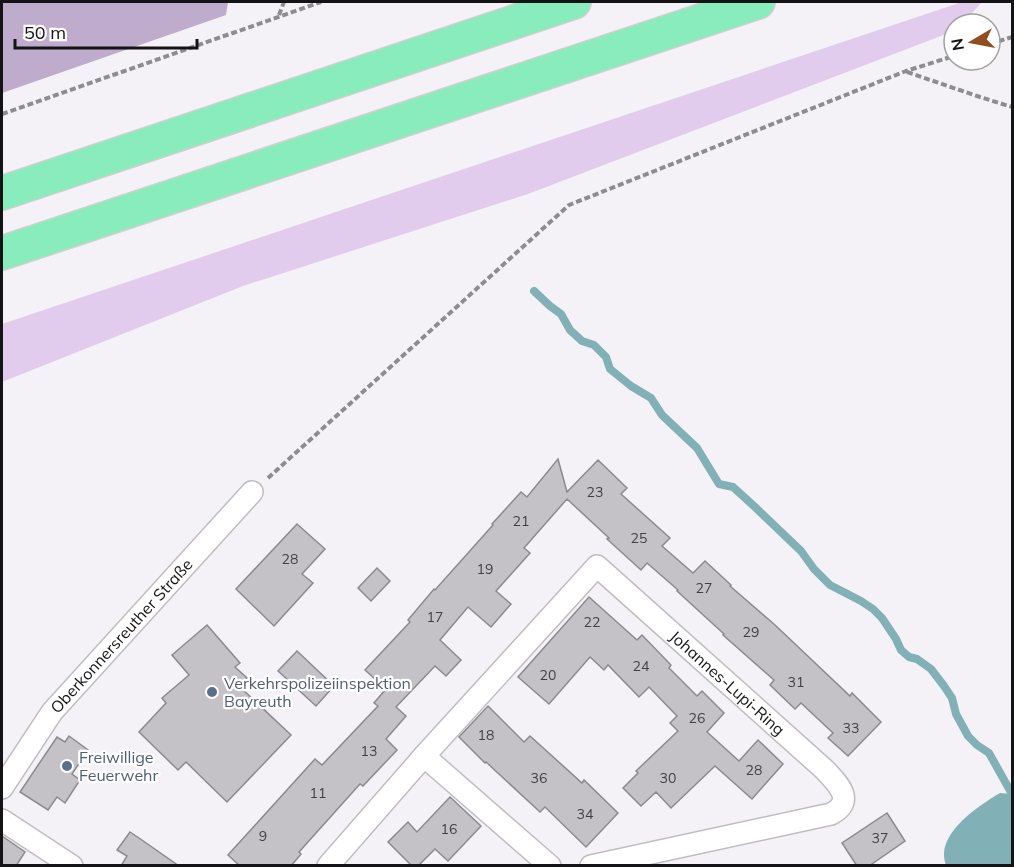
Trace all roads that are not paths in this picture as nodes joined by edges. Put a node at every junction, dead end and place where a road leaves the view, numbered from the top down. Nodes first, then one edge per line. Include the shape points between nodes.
1 (574, 2) edge
2 (758, 2) edge
3 (2, 193) edge
4 (2, 253) edge
5 (252, 492) road end
6 (424, 756) junction
7 (2, 788) edge
8 (2, 820) edge
9 (72, 866) edge
10 (328, 866) edge
11 (550, 866) edge
12 (591, 866) edge

1 - 3 highway
2 - 4 highway
5 - 7 street, Oberkonnersreuther Straße via 52,712
6 - 10 street, Johannes-Lupi-Ring
6 - 11 street
6 - 12 street, Johannes-Lupi-Ring via 597,566 825,770 842,793 844,802 831,813
8 - 9 street

